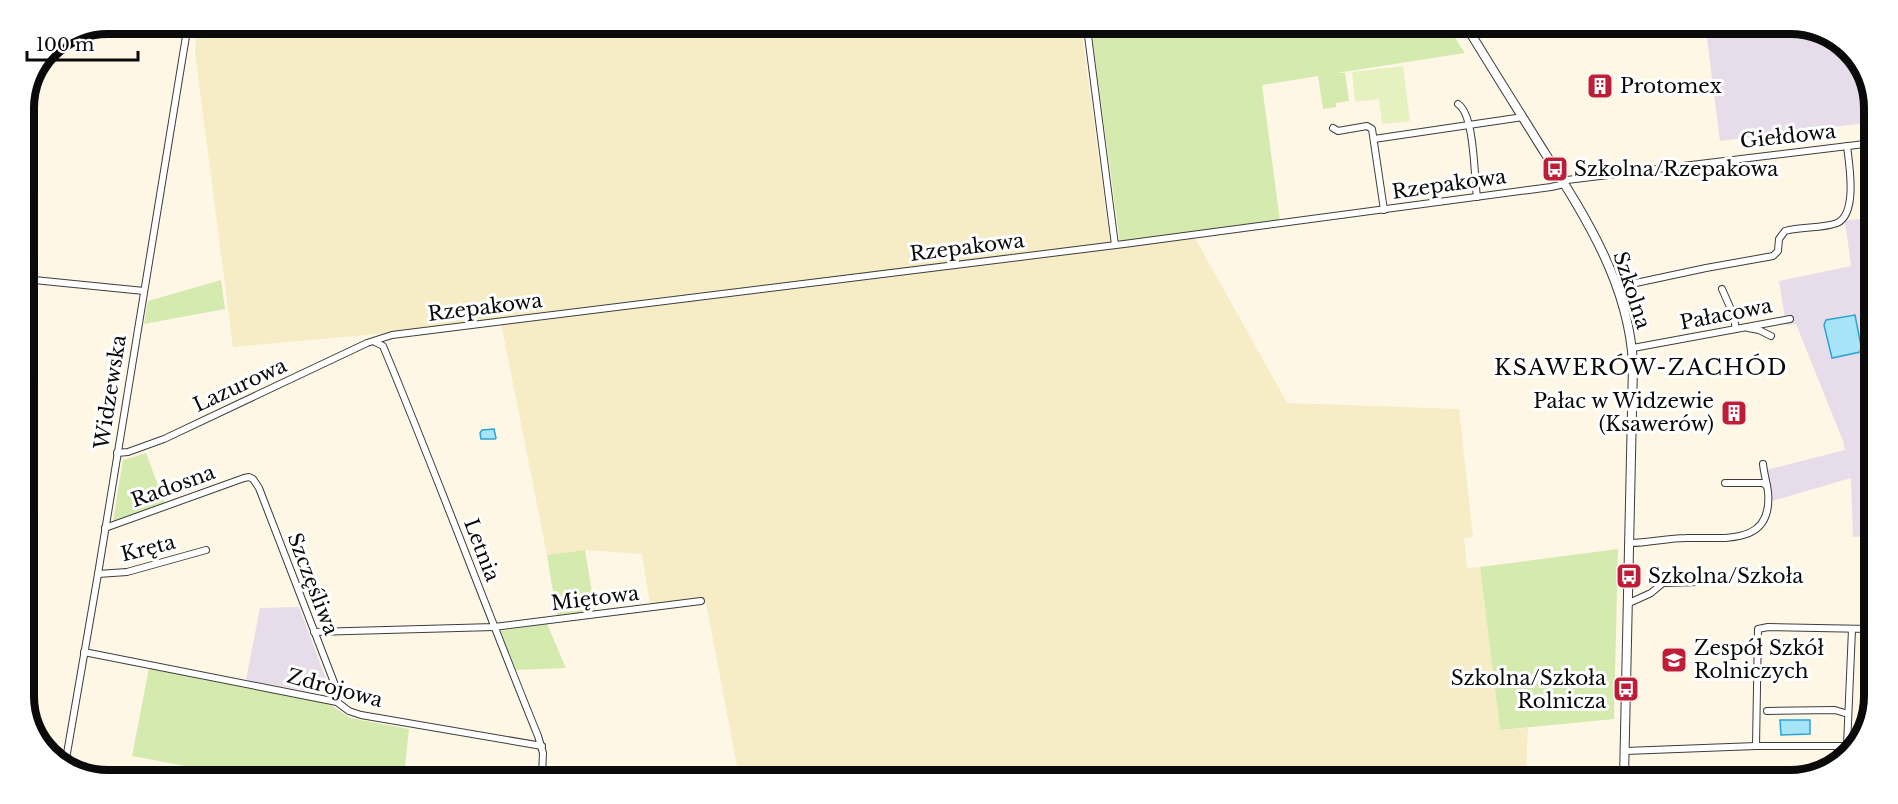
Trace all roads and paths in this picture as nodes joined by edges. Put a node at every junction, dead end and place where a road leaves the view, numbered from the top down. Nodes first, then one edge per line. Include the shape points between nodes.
1 (186, 34) edge
2 (1088, 34) edge
3 (1471, 34) edge
4 (1458, 104) dead end
5 (1522, 117) junction
6 (1469, 125) junction
7 (1333, 129) dead end
8 (1374, 139) junction
9 (1863, 144) edge
10 (1847, 146) junction
11 (1563, 182) junction
12 (1477, 197) junction
13 (1384, 210) junction
14 (1115, 245) junction
15 (35, 280) edge
16 (1617, 287) junction
17 (1722, 289) dead end
18 (144, 291) junction
19 (1790, 319) dead end
20 (1744, 327) junction
21 (1736, 329) junction
22 (1771, 336) dead end
23 (375, 342) junction
24 (1632, 348) junction
25 (117, 453) junction
26 (1762, 465) dead end
27 (253, 479) joint
28 (1725, 483) dead end
29 (1767, 486) junction
30 (105, 528) junction
31 (1630, 543) junction
32 (206, 550) dead end
33 (98, 574) junction
34 (1698, 582) dead end
35 (701, 601) dead end
36 (1629, 603) junction
37 (494, 627) junction
38 (1852, 629) junction
39 (1864, 629) edge
40 (314, 632) junction
41 (84, 652) junction
42 (337, 702) junction
43 (1767, 711) dead end
44 (1848, 714) junction
45 (1850, 738) edge
46 (542, 746) junction
47 (1756, 746) junction
48 (1843, 746) edge
49 (1625, 751) junction
50 (66, 757) edge
51 (542, 770) edge
52 (1624, 770) edge

1 - 18 street, Widzewska
2 - 14 street
3 - 5 street, Szkolna
4 - 6 street via 1463,107
5 - 6 street
5 - 11 street, Szkolna
6 - 8 street
6 - 12 street
7 - 8 street via 1370,127
8 - 13 street
9 - 10 street, Giełdowa
10 - 11 street, Giełdowa
10 - 16 street via 1849,204 1838,222 1785,231 1773,256
11 - 12 street, Rzepakowa via 1556,187
11 - 16 street, Szkolna via 1597,240
12 - 13 street, Rzepakowa
13 - 14 street, Rzepakowa
14 - 23 street, Rzepakowa via 392,335
15 - 18 street
16 - 24 street, Szkolna
17 - 21 street
18 - 25 street, Widzewska
19 - 20 street, Pałacowa
20 - 21 street, Pałacowa
20 - 22 street
21 - 24 street, Pałacowa
23 - 25 street, Lazurowa via 164,439
23 - 37 street, Letnia via 383,346
24 - 31 street, Szkolna
25 - 30 street, Widzewska
26 - 29 street
27 - 30 street, Radosna via 243,478
27 - 40 street, Szczęśliwa
28 - 29 street
29 - 31 street via 1767,512 1755,532 1737,537
30 - 33 street, Widzewska
31 - 36 street, Szkolna
32 - 33 street, Kręta via 127,572
33 - 41 street, Widzewska
34 - 36 street via 1663,583
35 - 37 street, Miętowa
36 - 49 street, Szkolna
37 - 40 street, Miętowa
37 - 46 street, Letnia
38 - 39 street
38 - 44 street
38 - 47 street via 1758,629
40 - 42 street, Szczęśliwa via 335,685
41 - 42 street, Zdrojowa
41 - 50 street, Widzewska
42 - 46 street, Zdrojowa via 361,715
43 - 44 street via 1835,710
44 - 45 street
46 - 51 street, Letnia
47 - 48 street
47 - 49 street
49 - 52 street, Szkolna

